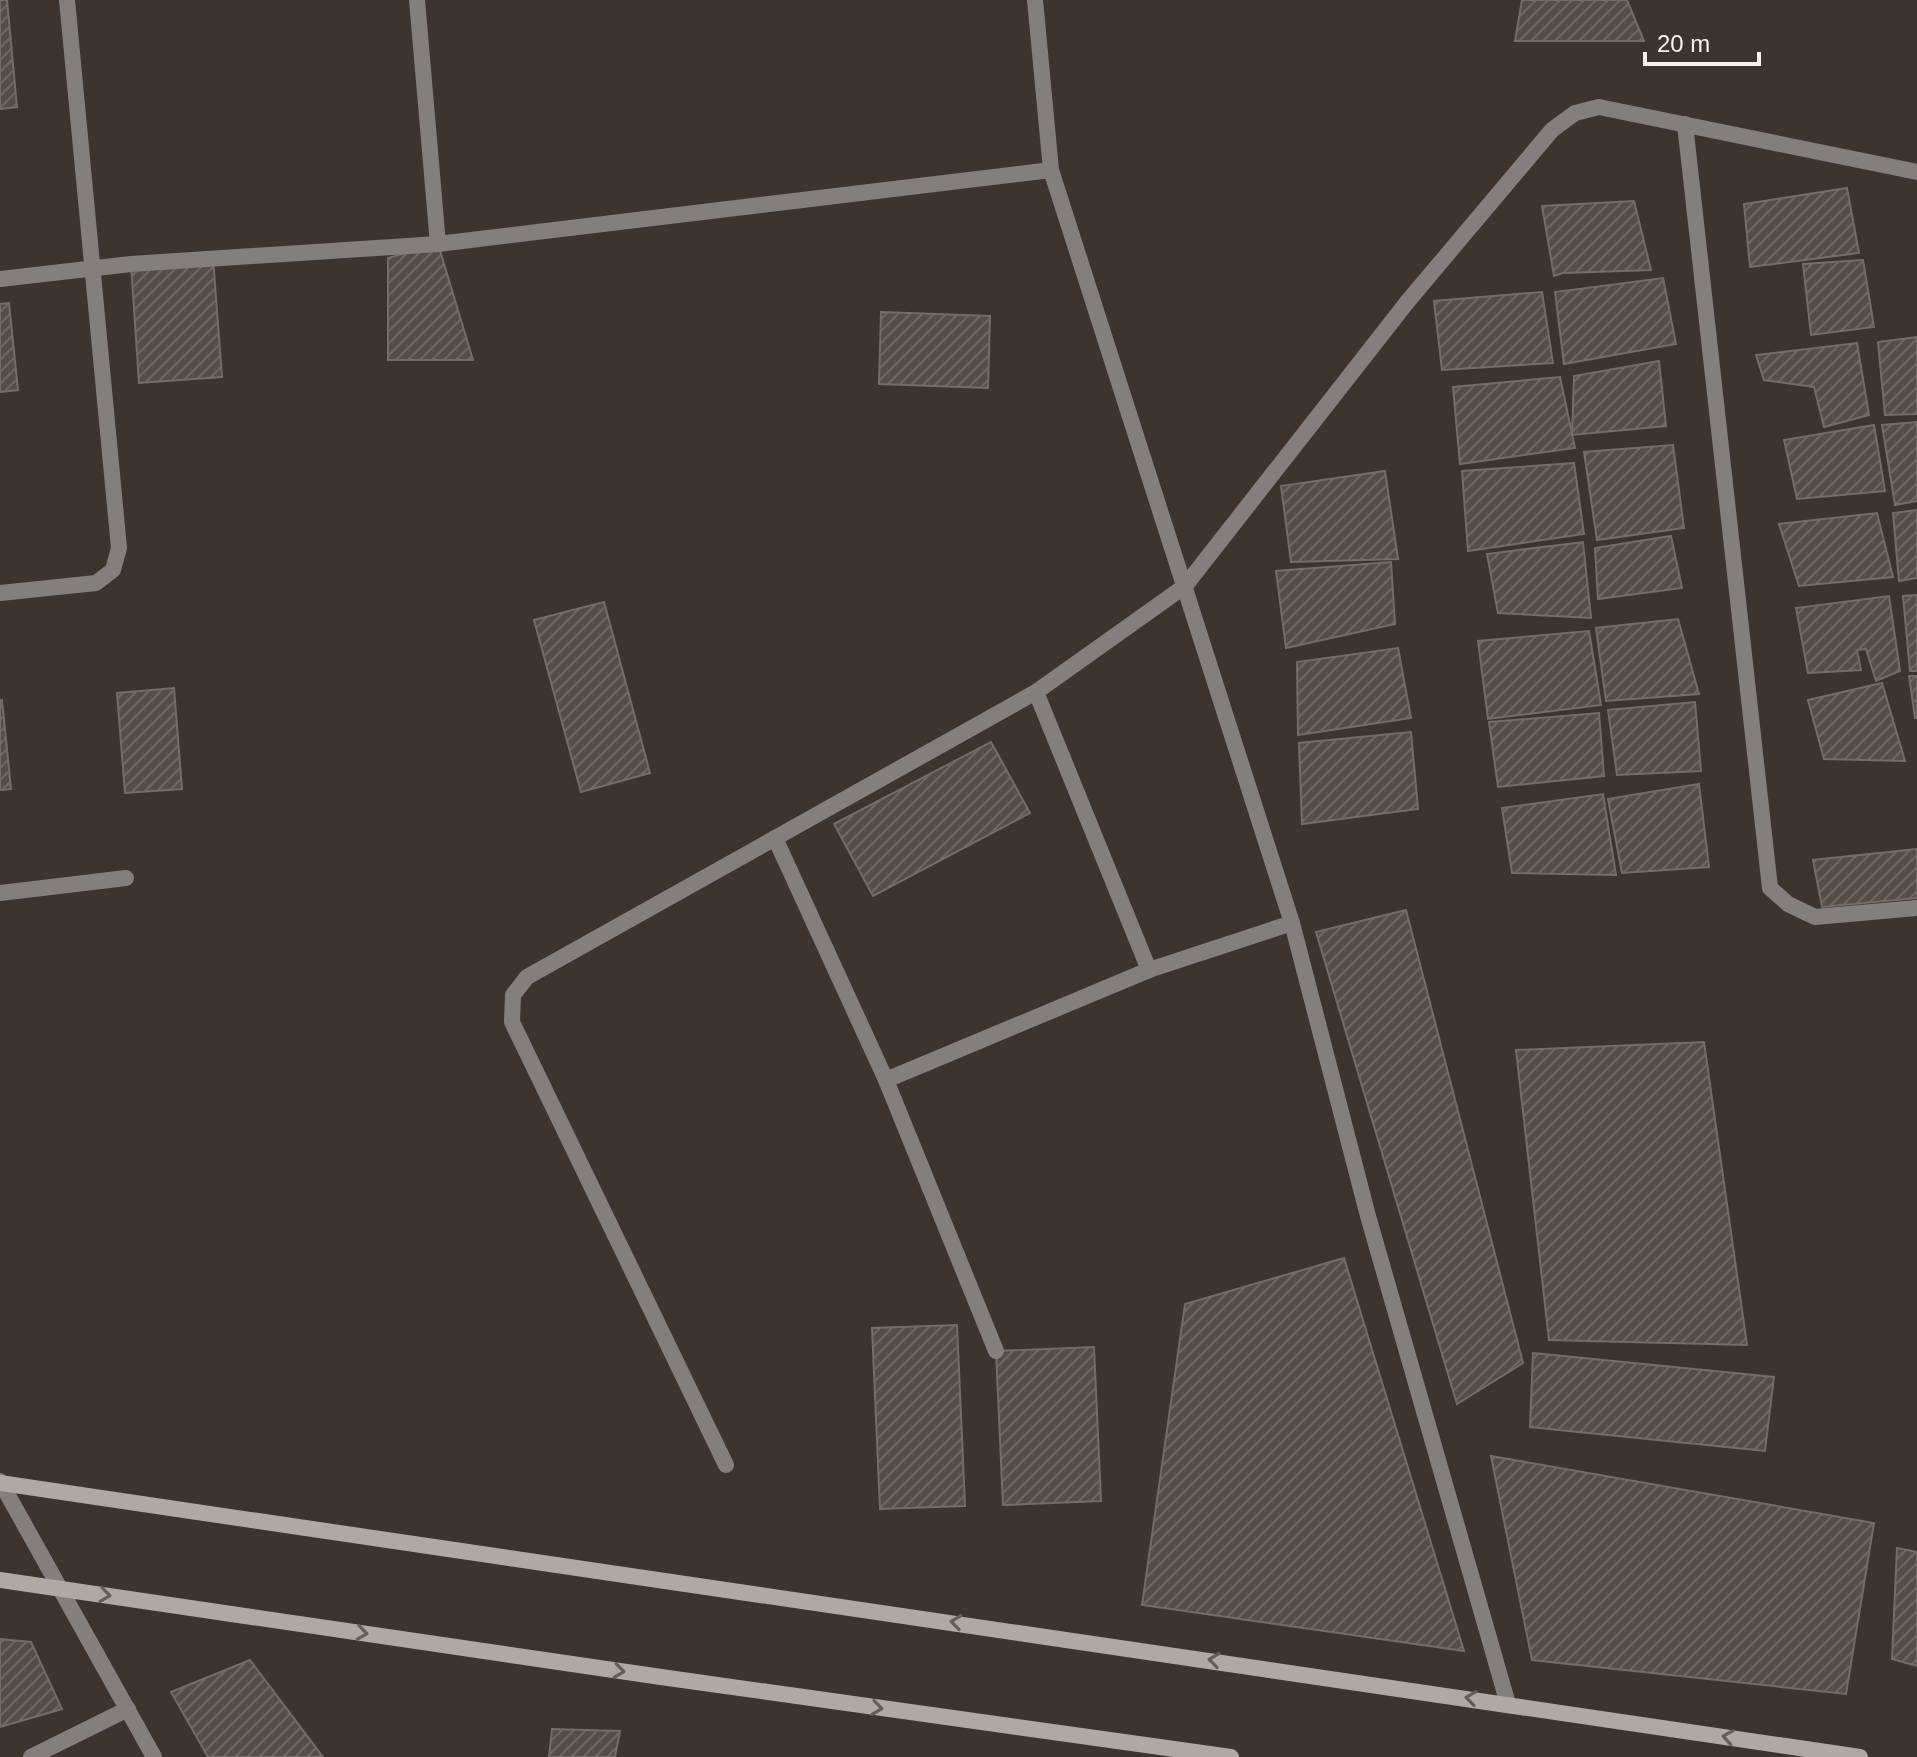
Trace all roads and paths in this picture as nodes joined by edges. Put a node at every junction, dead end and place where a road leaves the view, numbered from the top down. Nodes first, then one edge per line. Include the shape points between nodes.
1 (67, 0) edge
2 (417, 0) edge
3 (1035, 0) edge
4 (1685, 124) junction
5 (1051, 170) junction
6 (1917, 172) edge
7 (438, 244) junction
8 (93, 268) junction
9 (0, 279) edge
10 (1185, 586) junction
11 (0, 593) edge
12 (1036, 692) junction
13 (775, 838) junction
14 (126, 878) dead end
15 (0, 893) edge
16 (1917, 908) edge
17 (1292, 923) junction
18 (1149, 970) junction
19 (886, 1080) junction
20 (996, 1351) dead end
21 (726, 1465) dead end
22 (0, 1482) edge
23 (0, 1580) edge
24 (60, 1589) junction
25 (1508, 1704) junction
26 (128, 1709) junction
27 (31, 1757) edge
28 (154, 1757) edge
29 (1231, 1757) edge
30 (1860, 1757) edge

1 - 8 street
2 - 7 street
3 - 5 street
4 - 6 street
4 - 10 street via 1599,107 1575,113 1552,130 1408,301
4 - 16 street via 1770,888 1815,917
5 - 7 street
5 - 10 street
7 - 8 street
8 - 9 street
8 - 11 street via 119,548 113,570 96,583
10 - 12 street
10 - 17 street
12 - 13 street
12 - 18 street
13 - 19 street
13 - 21 street via 527,977 513,995 512,1022
14 - 15 street
17 - 18 street
17 - 25 street via 1368,1216
18 - 19 street
19 - 20 street
22 - 24 street
25 -> 22 main road
23 - 24 main road
24 - 26 street
24 -> 29 main road
30 -> 25 main road
26 - 27 street
26 - 28 street

